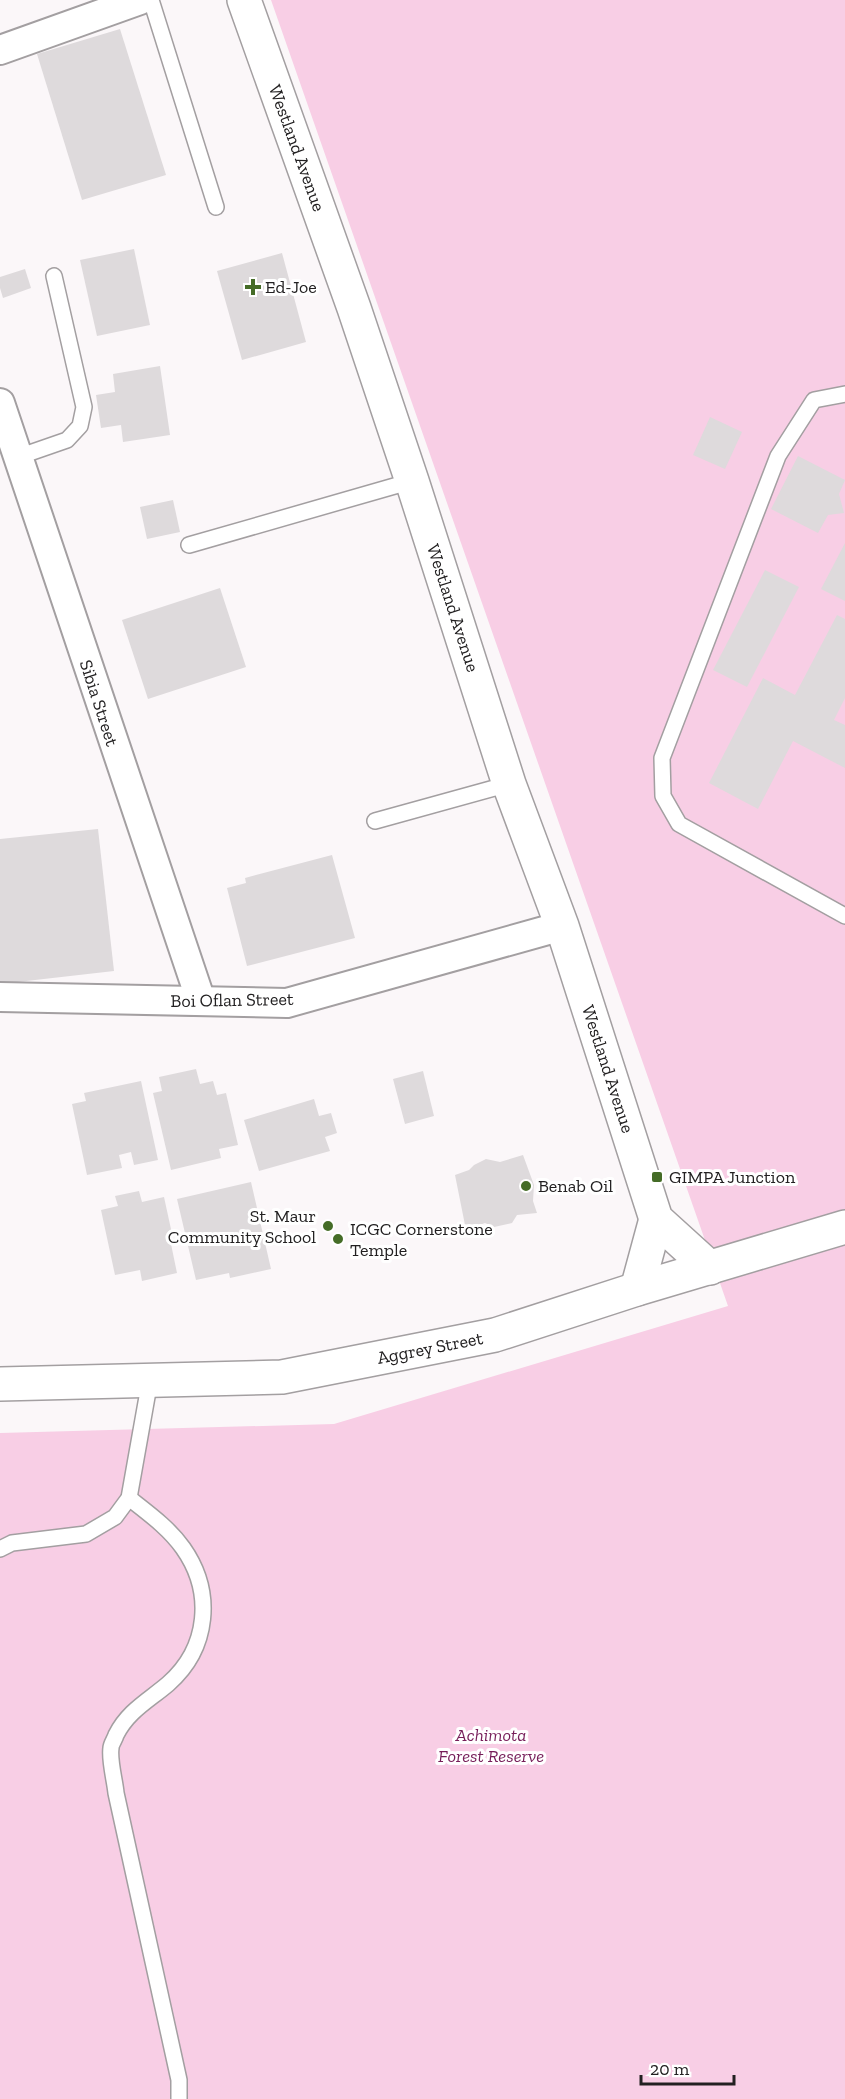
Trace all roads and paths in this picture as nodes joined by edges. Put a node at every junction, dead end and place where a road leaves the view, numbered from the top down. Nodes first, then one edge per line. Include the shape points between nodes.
1 (140, 0) edge
2 (151, 0) edge
3 (244, 0) edge
4 (0, 50) edge
5 (216, 207) dead end
6 (54, 276) dead end
7 (845, 394) edge
8 (0, 403) edge
9 (18, 458) junction
10 (412, 481) junction
11 (189, 545) dead end
12 (509, 784) junction
13 (375, 821) dead end
14 (845, 916) edge
15 (562, 926) junction
16 (0, 997) edge
17 (201, 1001) junction
18 (656, 1219) junction
19 (845, 1227) edge
20 (710, 1268) junction
21 (637, 1290) junction
22 (150, 1380) junction
23 (0, 1384) edge
24 (129, 1498) junction
25 (0, 1549) edge
26 (179, 2099) edge

1 - 4 street
2 - 5 lane
3 - 10 street, Westland Avenue
6 - 9 lane via 84,407 80,426 67,440
7 - 14 lane via 814,400 778,456 662,758 663,796 679,824
8 - 9 street, Sibia Street
9 - 17 street, Sibia Street
10 - 11 lane
10 - 12 street, Westland Avenue
12 - 13 lane
12 - 15 street, Westland Avenue
15 - 17 street, Boi Oflan Street via 287,1003
15 - 18 street, Westland Avenue
16 - 17 street, Boi Oflan Street
18 - 20 street, Westland Avenue
18 - 21 street
19 - 20 street, Aggrey Street
20 - 21 street, Aggrey Street
21 - 22 street, Aggrey Street via 495,1335 282,1377
22 - 23 street, Aggrey Street
22 - 24 lane
24 - 25 lane via 115,1517 86,1534
24 - 26 lane via 182,1546 202,1589 203,1614 191,1659 169,1683 123,1720 111,1747 116,1793 179,2080

